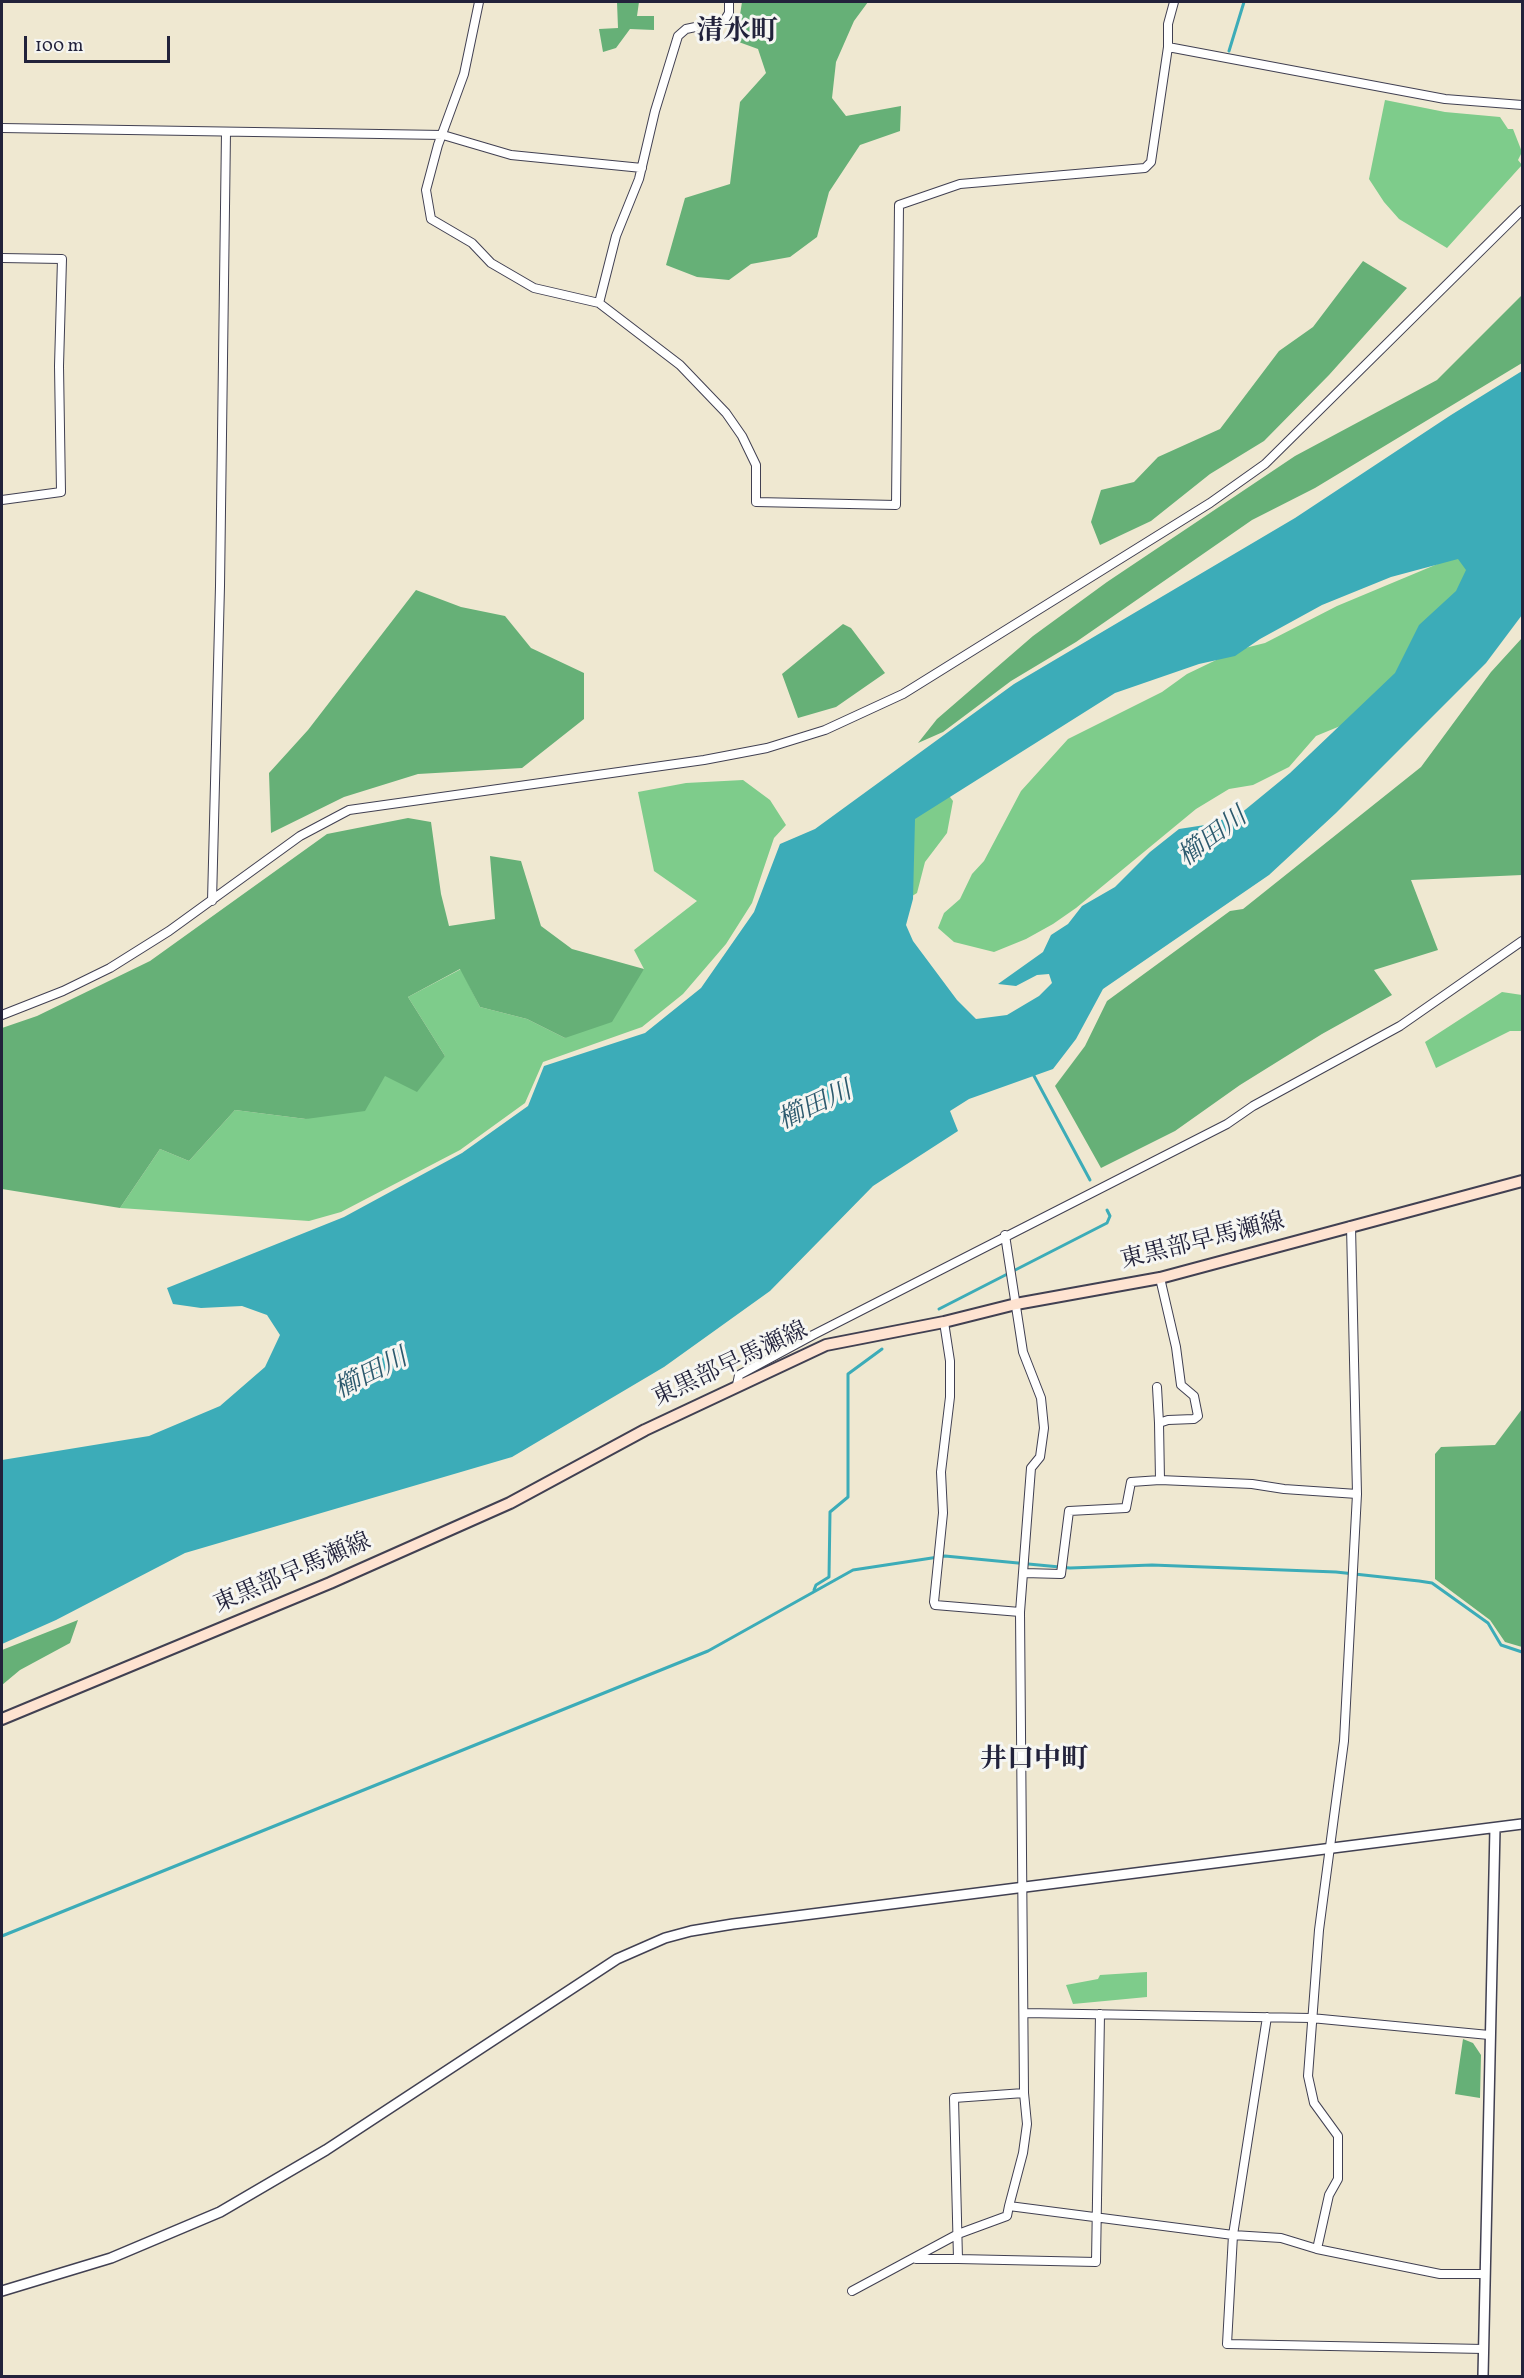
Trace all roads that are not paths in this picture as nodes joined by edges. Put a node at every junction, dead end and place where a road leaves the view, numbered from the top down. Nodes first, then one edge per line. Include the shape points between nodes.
1 (479, 2) edge
2 (729, 2) edge
3 (1174, 2) edge
4 (1168, 47) junction
5 (1522, 105) edge
6 (2, 128) edge
7 (226, 132) junction
8 (443, 135) junction
9 (642, 168) junction
10 (1522, 210) edge
11 (2, 258) edge
12 (599, 303) junction
13 (2, 500) edge
14 (212, 901) junction
15 (1522, 941) edge
16 (2, 1015) edge
17 (1522, 1181) edge
18 (1351, 1226) junction
19 (1005, 1235) junction
20 (1160, 1278) junction
21 (1016, 1300) junction
22 (944, 1322) junction
23 (736, 1385) junction
24 (1157, 1387) dead end
25 (1159, 1423) junction
26 (1160, 1480) junction
27 (1357, 1494) junction
28 (1024, 1571) junction
29 (1020, 1612) junction
30 (2, 1719) edge
31 (1522, 1824) edge
32 (1495, 1828) junction
33 (1330, 1848) junction
34 (1024, 1887) junction
35 (1025, 2013) junction
36 (1100, 2014) junction
37 (1267, 2017) junction
38 (1311, 2018) junction
39 (1489, 2035) junction
40 (1024, 2093) junction
41 (1010, 2206) junction
42 (1097, 2215) junction
43 (958, 2234) junction
44 (1233, 2235) junction
45 (1317, 2249) junction
46 (916, 2259) junction
47 (958, 2259) junction
48 (1485, 2274) junction
49 (2, 2291) edge
50 (852, 2291) dead end
51 (1484, 2349) junction
52 (1483, 2376) edge

1 - 8 street via 464,74
2 - 9 street via 724,21 686,28 678,36
3 - 4 street via 1168,24
4 - 5 street via 1445,99
4 - 12 street via 1151,162 1145,168 960,184 899,205 896,505 756,502 756,465 726,413 680,365
6 - 7 street
7 - 8 street
7 - 14 street
8 - 9 street via 511,155
8 - 12 street via 426,190 431,219 472,243 490,263 534,288
9 - 12 street via 616,236
10 - 14 street via 1265,464 903,694 846,722 767,748 349,810 300,836
11 - 13 street via 62,258 61,492
14 - 16 street via 110,968
15 - 19 street via 1400,1026 1227,1124
17 - 18 main road, 東黒部早馬瀬線
18 - 20 main road, 東黒部早馬瀬線
18 - 27 street
19 - 21 street
19 - 23 street via 739,1375
20 - 21 main road, 東黒部早馬瀬線
20 - 25 street via 1181,1385 1194,1396 1198,1416
21 - 22 main road, 東黒部早馬瀬線
21 - 28 street via 1023,1352 1041,1398 1044,1428 1040,1457 1031,1468
22 - 23 main road, 東黒部早馬瀬線 via 826,1345
22 - 29 street via 950,1377 935,1605
23 - 30 main road, 東黒部早馬瀬線 via 510,1503 330,1583
24 - 25 street
25 - 26 street
26 - 27 street
26 - 28 street via 1131,1482 1123,1510 1069,1511 1061,1574
27 - 33 street via 1344,1741
28 - 29 street
29 - 34 street
31 - 32 street
32 - 33 street
32 - 39 street
33 - 34 street
33 - 38 street
34 - 35 street
34 - 49 street via 691,1930 643,1946 617,1959 326,2150 219,2212 111,2258
35 - 36 street
35 - 40 street
36 - 37 street
36 - 42 street
37 - 38 street
37 - 44 street
38 - 39 street
38 - 45 street via 1311,2094 1338,2136 1339,2144 1338,2180 1329,2195
39 - 48 street
40 - 41 street via 1027,2124
40 - 43 street via 954,2098
41 - 42 street
41 - 43 street via 1007,2216
42 - 44 street
42 - 47 street via 1096,2262
43 - 46 street
43 - 47 street
44 - 45 street via 1281,2238
44 - 51 street via 1227,2344
45 - 48 street via 1440,2274
46 - 47 street
46 - 50 street
48 - 51 street
51 - 52 street

